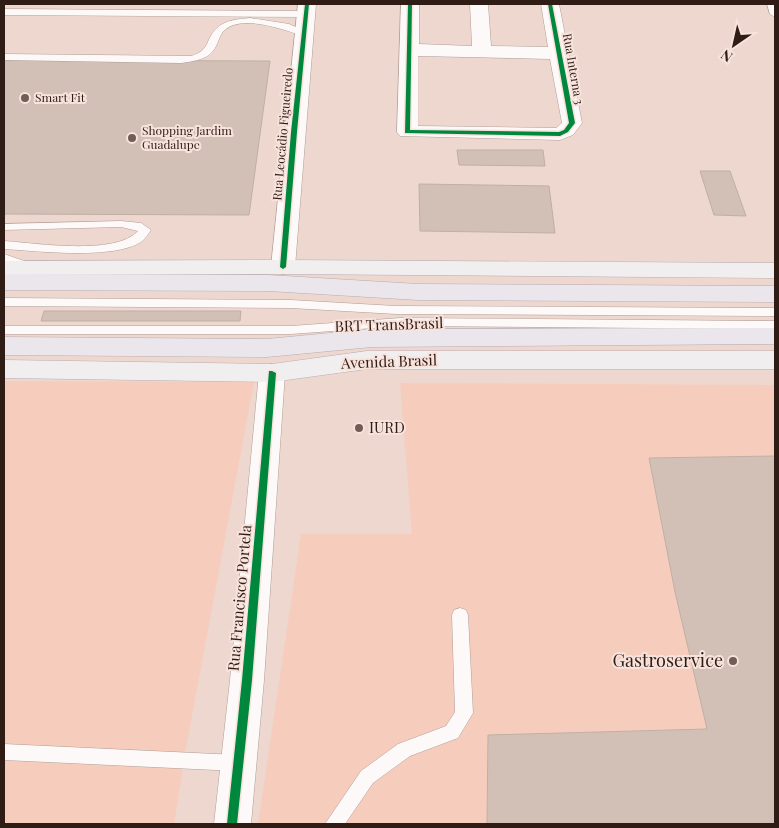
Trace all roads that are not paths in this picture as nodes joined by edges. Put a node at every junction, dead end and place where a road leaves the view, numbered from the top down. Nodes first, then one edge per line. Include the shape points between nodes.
1 (410, 4) edge
2 (479, 4) edge
3 (550, 4) edge
4 (771, 4) edge
5 (4, 12) edge
6 (775, 14) edge
7 (306, 17) edge
8 (409, 50) junction
9 (482, 51) junction
10 (559, 53) junction
11 (4, 57) edge
12 (4, 227) edge
13 (4, 245) edge
14 (4, 258) edge
15 (283, 266) junction
16 (4, 268) edge
17 (32, 269) junction
18 (775, 271) edge
19 (4, 282) edge
20 (775, 294) edge
21 (4, 302) edge
22 (775, 312) edge
23 (775, 325) edge
24 (4, 330) edge
25 (775, 336) edge
26 (4, 346) edge
27 (775, 360) edge
28 (4, 368) edge
29 (272, 373) junction
30 (460, 615) dead end
31 (4, 752) edge
32 (238, 763) junction
33 (232, 824) edge
34 (334, 824) edge

1 - 8 street
2 - 9 street
3 - 10 street, Rua Interna 3
4 - 6 lane
5 - 7 lane
7 - 11 lane via 276,23 231,24 219,30 211,49 204,55 181,60
7 - 15 street, Rua Leocádio Figueiredo
8 - 9 street
8 - 10 street, Rua Interna 3 via 407,132 560,134 572,123
9 - 10 street
12 - 13 lane via 121,224 137,225 145,230 136,240 112,247
14 - 17 lane
15 - 17 main road
15 - 18 main road
16 - 17 main road
19 - 20 highway via 268,283 418,292
21 - 22 lane, BRT TransBrasil via 291,304 396,310
23 - 24 lane, BRT TransBrasil via 401,322 291,330
25 - 26 highway, Avenida Brasil via 372,338 267,348
27 - 29 main road, Avenida Brasil via 367,360
28 - 29 main road, Avenida Brasil
29 - 32 street, Rua Francisco Portela
30 - 34 lane via 464,712 452,732 404,750 367,777
31 - 32 lane
32 - 33 street, Rua Francisco Portela

